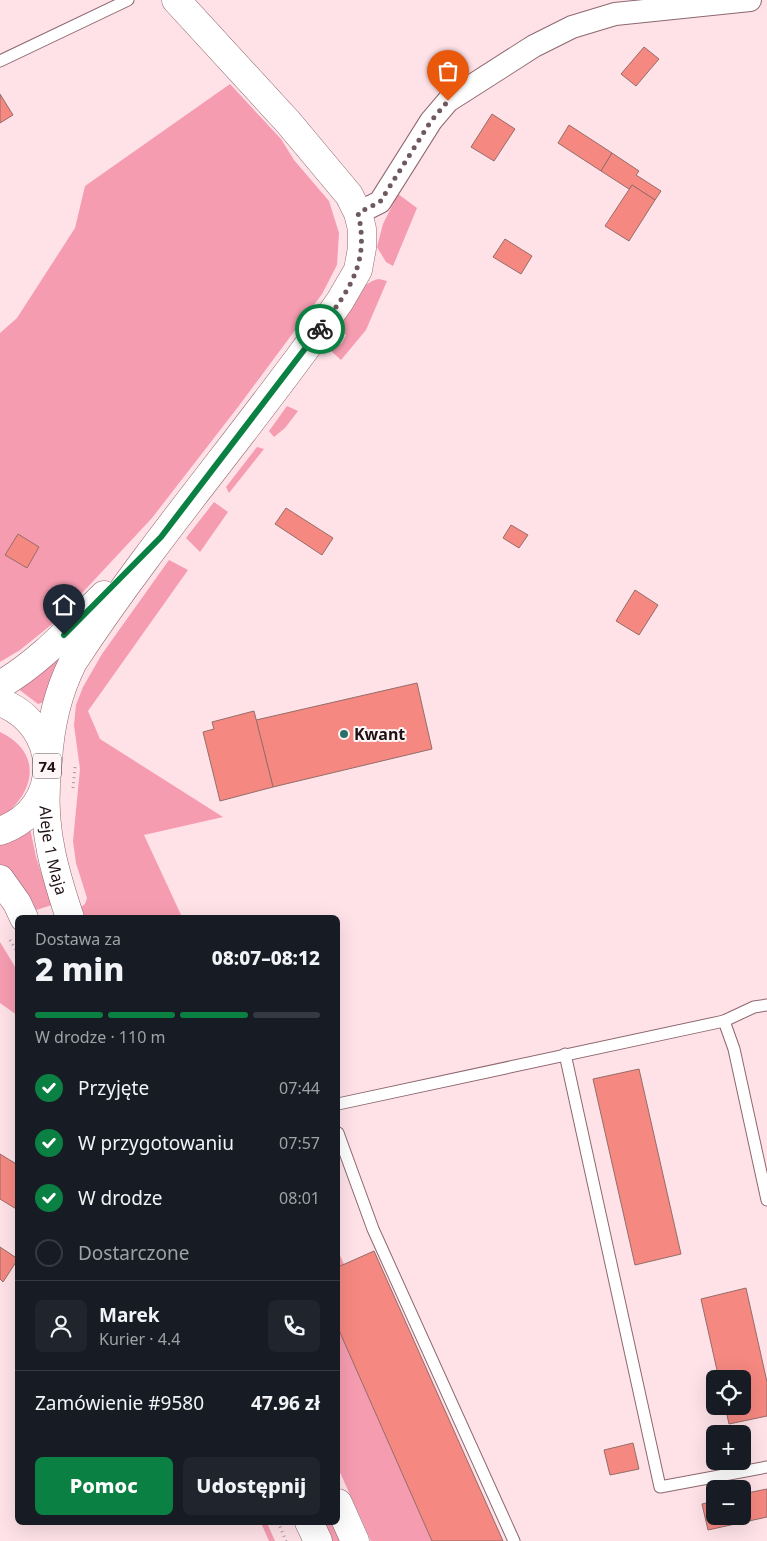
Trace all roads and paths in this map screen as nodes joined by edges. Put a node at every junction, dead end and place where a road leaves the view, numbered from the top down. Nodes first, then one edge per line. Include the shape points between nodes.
1 (128, 0) edge
2 (176, 0) edge
3 (750, 0) edge
4 (0, 61) edge
5 (358, 213) junction
6 (161, 537) junction
7 (0, 685) edge
8 (0, 702) edge
9 (56, 767) junction
10 (73, 791) dead end
11 (0, 831) edge
12 (0, 879) edge
13 (23, 915) edge
14 (69, 915) edge
15 (767, 1004) edge
16 (724, 1021) junction
17 (565, 1054) junction
18 (340, 1104) edge
19 (340, 1138) edge
20 (767, 1200) edge
21 (767, 1467) edge
22 (340, 1507) edge
23 (279, 1525) edge
24 (310, 1525) edge
25 (286, 1541) edge
26 (318, 1541) edge
27 (355, 1541) edge
28 (514, 1541) edge

1 - 4 lane
2 - 5 street via 337,178
3 - 5 street via 615,14 572,27 534,46 448,101 431,121 380,202
5 - 6 street via 362,248 358,270 350,286 275,390
6 - 7 street via 52,647
6 - 9 street, Aleje 1 Maja via 73,662 54,708
8 - 9 street, 74 via 32,722
9 - 10 path
9 - 11 street, 74 via 37,804 15,824
9 - 14 street, Aleje 1 Maja / 74 via 44,813 48,842
12 - 13 street
15 - 16 lane
16 - 17 lane
16 - 20 lane via 734,1049
17 - 18 lane
17 - 21 lane via 660,1487
19 - 28 lane via 373,1229
22 - 27 street
23 - 25 path
24 - 26 street

